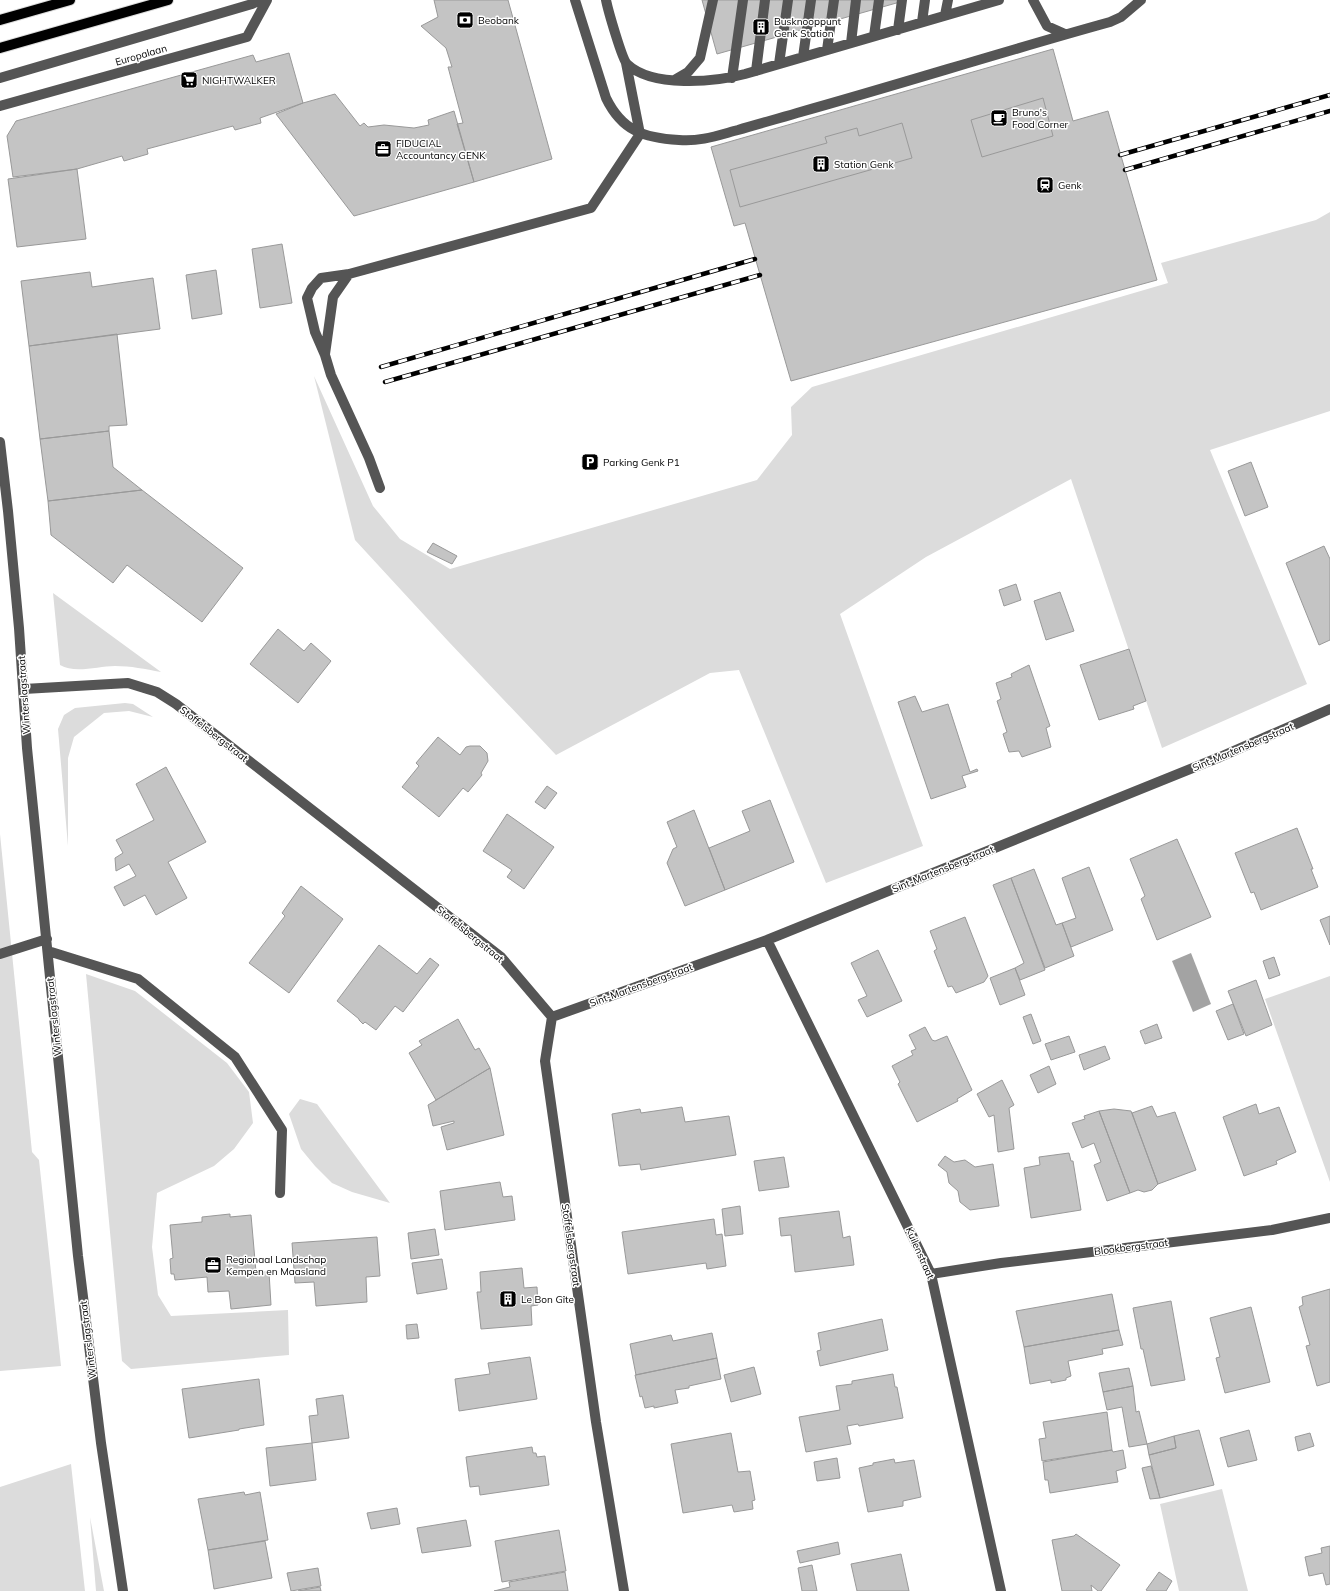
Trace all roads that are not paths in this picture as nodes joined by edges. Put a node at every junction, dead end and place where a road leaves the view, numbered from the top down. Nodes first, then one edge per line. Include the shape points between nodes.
1 (70, 0) edge
2 (168, 0) edge
3 (261, 0) edge
4 (267, 0) edge
5 (575, 0) edge
6 (606, 0) edge
7 (713, 0) edge
8 (743, 0) edge
9 (765, 0) edge
10 (788, 0) edge
11 (811, 0) edge
12 (834, 0) edge
13 (856, 0) edge
14 (879, 0) edge
15 (902, 0) edge
16 (925, 0) edge
17 (948, 0) edge
18 (1033, 0) edge
19 (1141, 0) edge
20 (995, 1) edge
21 (970, 4) edge
22 (946, 15) junction
23 (0, 20) edge
24 (922, 22) junction
25 (898, 30) junction
26 (1066, 34) junction
27 (874, 36) junction
28 (850, 43) junction
29 (0, 48) edge
30 (827, 50) junction
31 (803, 57) junction
32 (626, 63) junction
33 (779, 64) junction
34 (756, 71) junction
35 (0, 78) edge
36 (732, 78) junction
37 (674, 80) junction
38 (0, 106) edge
39 (640, 134) junction
40 (349, 274) junction
41 (325, 355) junction
42 (0, 442) edge
43 (380, 488) dead end
44 (4, 511) edge
45 (24, 689) junction
46 (1330, 709) edge
47 (47, 939) junction
48 (767, 940) junction
49 (48, 951) junction
50 (0, 954) edge
51 (552, 1016) junction
52 (280, 1193) dead end
53 (1330, 1218) edge
54 (931, 1274) junction
55 (123, 1591) edge
56 (624, 1591) edge
57 (1001, 1591) edge

1 - 23 main road
2 - 29 main road
3 - 35 street, Europalaan
4 - 38 street, Europalaan via 247,37
5 - 39 street via 609,104 619,119
6 - 32 street
7 - 37 street via 700,58 688,72
8 - 36 street
9 - 34 street
10 - 33 street
11 - 31 street
12 - 30 street
13 - 28 street
14 - 27 street
15 - 25 street
16 - 24 street
17 - 22 street
18 - 26 street via 1047,26
19 - 26 street via 1121,17
20 - 21 street
21 - 22 street
22 - 24 street
24 - 25 street
25 - 27 street
26 - 39 street via 832,104 703,139 681,140
27 - 28 street
28 - 30 street
30 - 31 street
31 - 33 street
32 - 37 street via 650,76
32 - 39 street
33 - 34 street
34 - 36 street
36 - 37 street via 705,81
39 - 40 street via 591,208
40 - 41 street via 333,297
40 - 41 street via 321,278 307,298 315,332
41 - 43 street via 331,375
42 - 44 street, Winterslagstraat
44 - 45 street, Winterslagstraat
45 - 47 street, Winterslagstraat via 28,756
45 - 51 street, Stoffelsbergstraat via 128,683 157,692 176,704 501,957
46 - 48 street, Sint-Martensbergstraat via 1220,758
47 - 49 street, Winterslagstraat
47 - 50 street
48 - 51 street, Sint-Martensbergstraat
48 - 54 street, Kuilenstraat
49 - 52 street via 138,979 234,1057 282,1130
49 - 55 street, Winterslagstraat via 78,1256 101,1443
51 - 56 street, Stoffelsbergstraat via 545,1061 596,1422
53 - 54 street, Blookbergstraat via 1272,1230
54 - 57 street, Kuilenstraat

